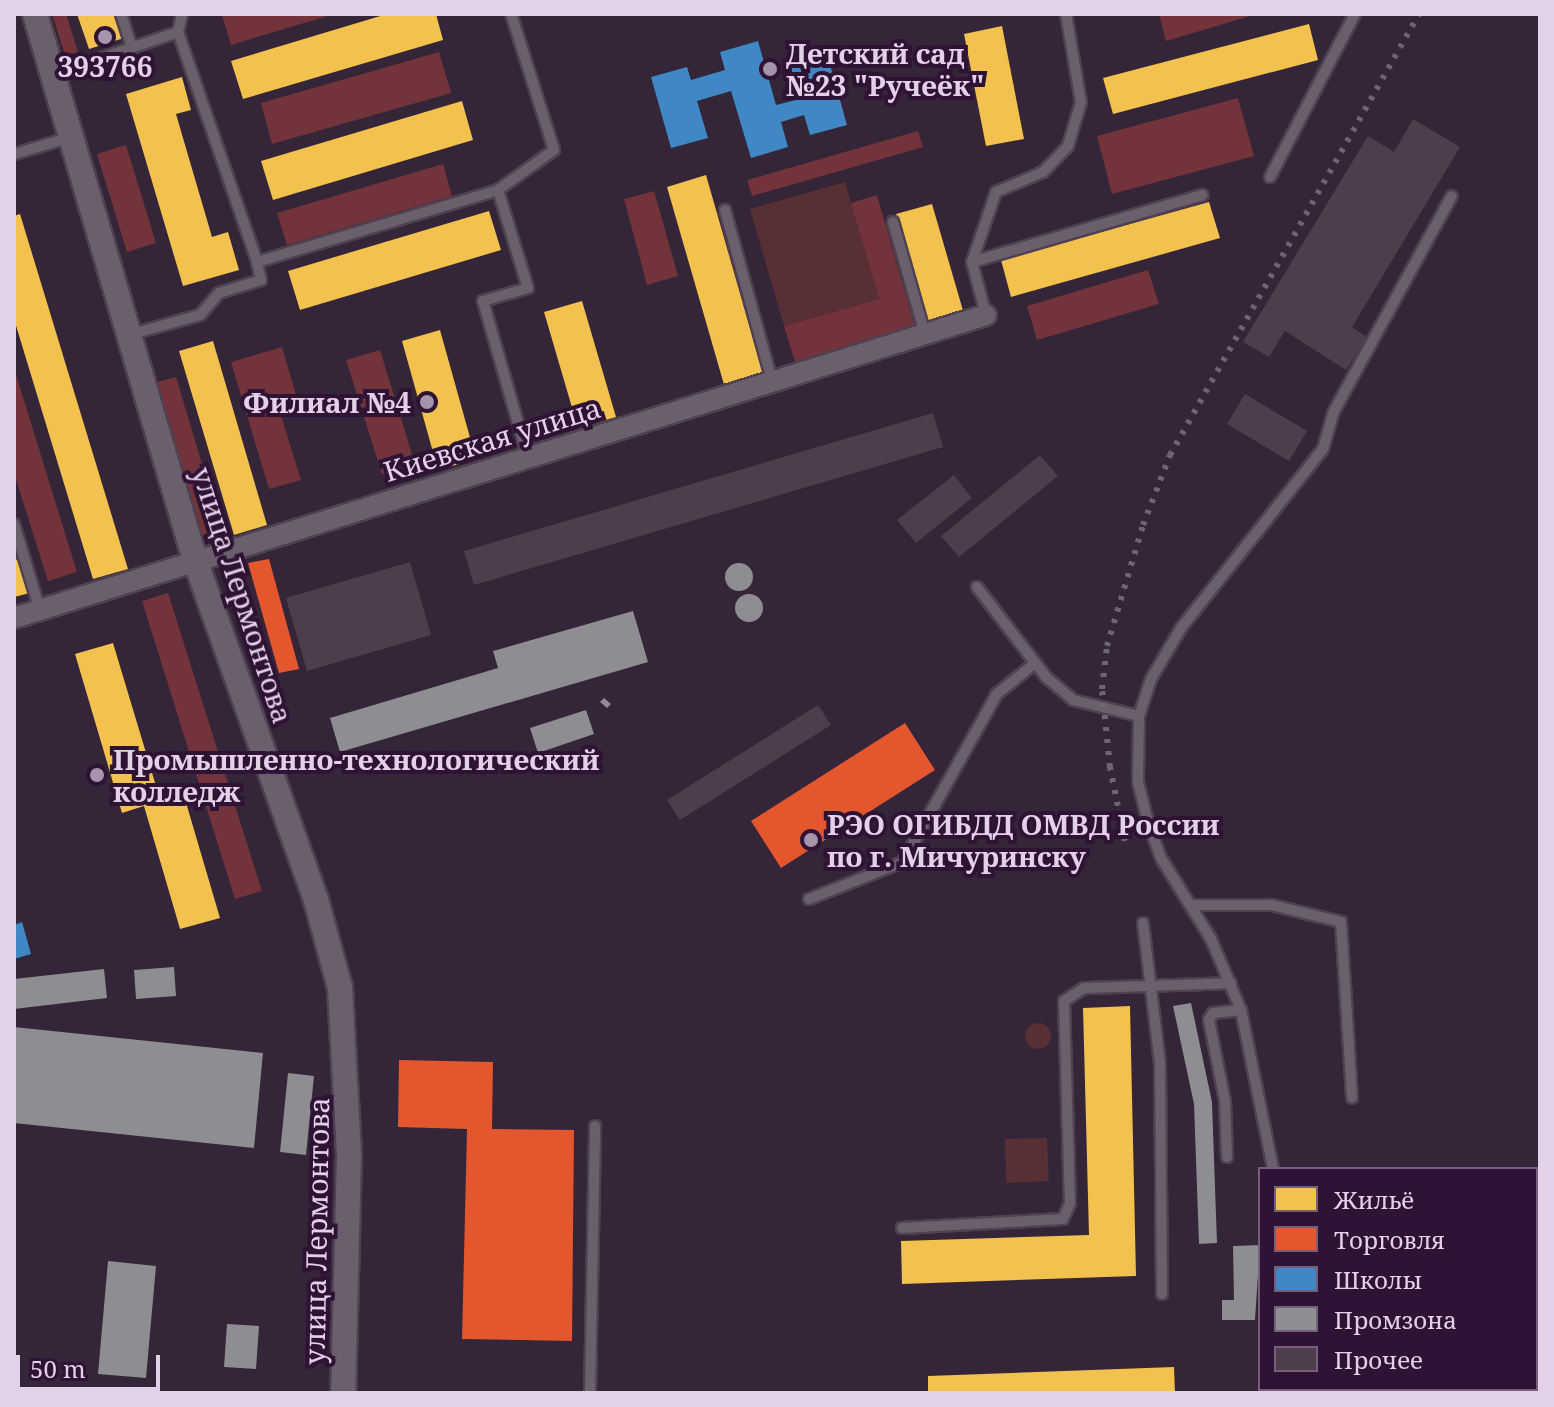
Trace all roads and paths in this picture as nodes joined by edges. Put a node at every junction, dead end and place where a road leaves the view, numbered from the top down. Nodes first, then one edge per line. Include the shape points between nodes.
1 (35, 14) edge
2 (121, 14) edge
3 (182, 14) edge
4 (511, 14) edge
5 (1066, 14) edge
6 (1355, 14) edge
7 (178, 32) junction
8 (132, 47) junction
9 (54, 74) junction
10 (73, 136) junction
11 (14, 154) edge
12 (1270, 177) dead end
13 (498, 190) junction
14 (1202, 195) dead end
15 (1452, 196) dead end
16 (725, 210) dead end
17 (893, 222) dead end
18 (257, 262) junction
19 (972, 262) junction
20 (986, 315) joint
21 (132, 334) junction
22 (925, 334) junction
23 (772, 381) junction
24 (528, 458) junction
25 (14, 524) edge
26 (195, 560) junction
27 (977, 587) dead end
28 (40, 610) junction
29 (14, 618) edge
30 (1035, 663) junction
31 (1139, 716) junction
32 (809, 899) dead end
33 (1190, 905) junction
34 (1143, 923) dead end
35 (1231, 983) junction
36 (1150, 986) junction
37 (1241, 1010) junction
38 (1352, 1098) dead end
39 (595, 1126) dead end
40 (1227, 1157) dead end
41 (1273, 1167) edge
42 (902, 1228) dead end
43 (1162, 1294) dead end
44 (343, 1393) edge
45 (590, 1393) edge

1 - 9 street, улица Лермонтова
2 - 8 lane
3 - 7 lane
4 - 13 lane via 554,150
5 - 19 lane via 1081,102 1068,146 1043,172 996,192
6 - 12 lane
7 - 8 lane
7 - 18 lane
8 - 9 lane
9 - 10 street, улица Лермонтова
10 - 11 lane
10 - 21 street, улица Лермонтова
13 - 18 lane
13 - 24 lane via 528,288 483,301
14 - 19 lane
15 - 31 lane via 1333,413 1323,449 1181,628 1151,679
16 - 23 lane
17 - 22 lane
18 - 21 lane via 261,280 219,293 200,315
19 - 20 lane
20 - 22 street, Киевская улица
21 - 26 street, улица Лермонтова
22 - 23 street, Киевская улица
23 - 24 street, Киевская улица
24 - 26 street, Киевская улица
25 - 28 lane
26 - 28 street, Киевская улица
26 - 44 street, улица Лермонтова via 316,900 340,988 349,1154
27 - 30 lane
28 - 29 street, Киевская улица
30 - 31 lane via 1073,700
30 - 32 lane via 997,694 903,862
31 - 33 lane via 1138,782 1147,819 1161,858
33 - 35 lane
33 - 38 lane via 1272,905 1341,922
34 - 36 lane
35 - 36 lane
35 - 37 lane
36 - 42 lane via 1084,988 1064,1001 1070,1203 1063,1219
36 - 43 lane via 1160,1063
37 - 40 lane via 1213,1013 1209,1020 1225,1101
37 - 41 lane
39 - 45 lane

